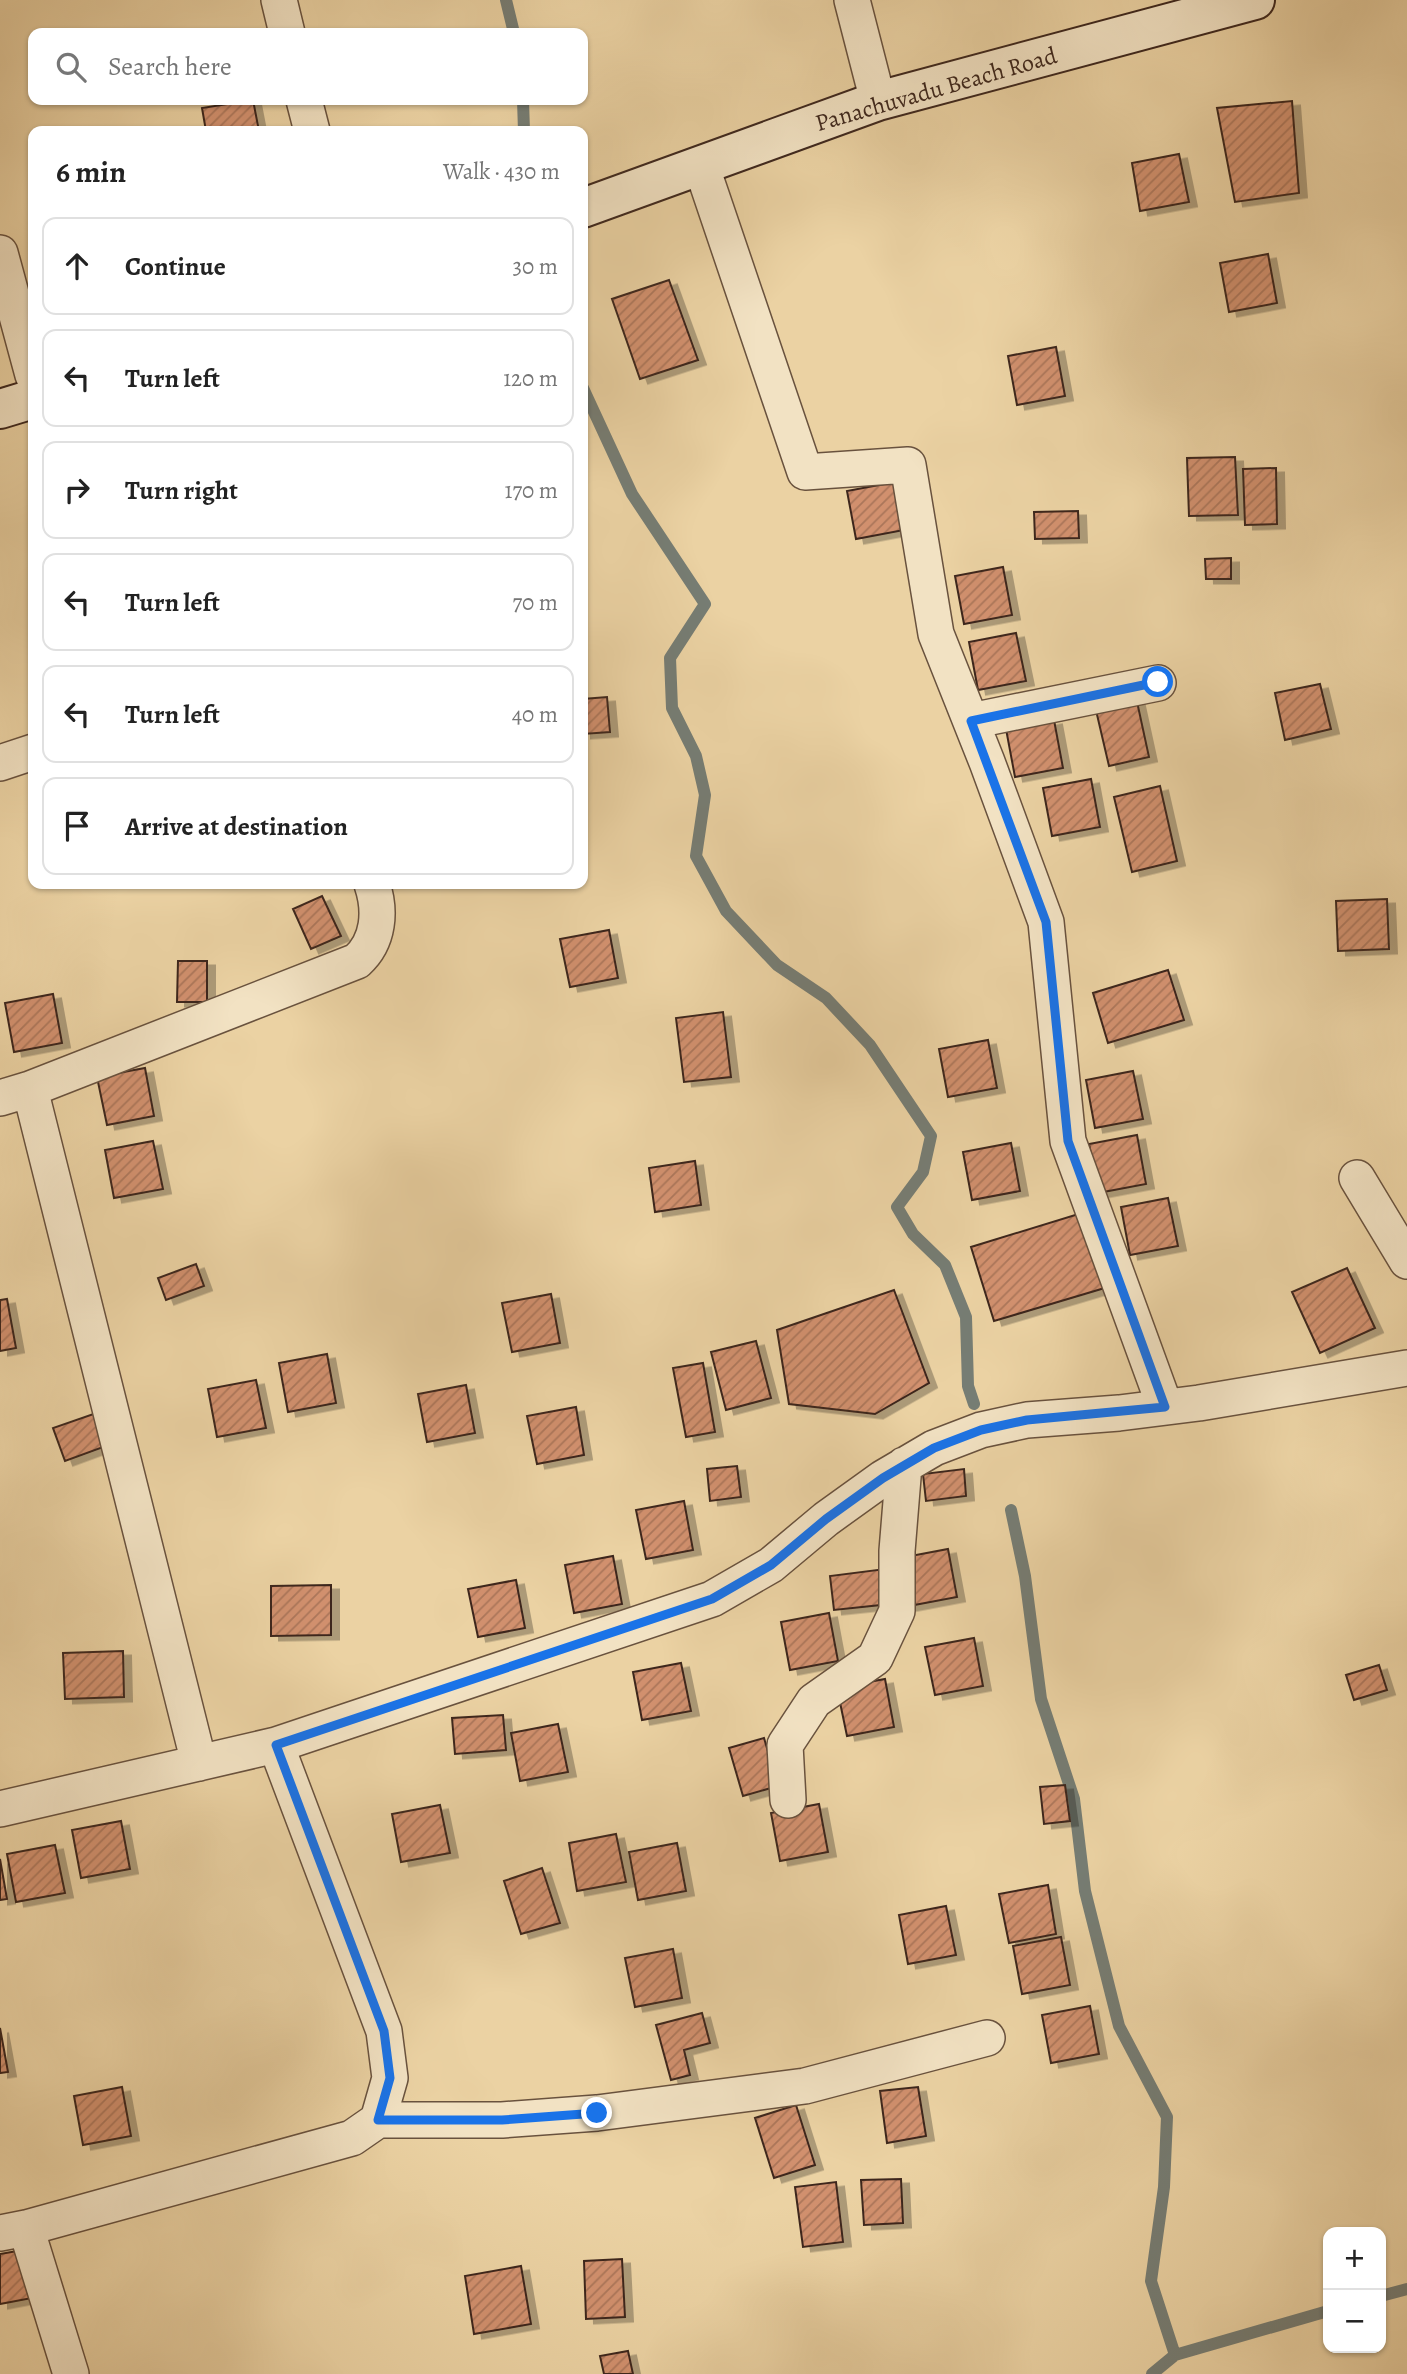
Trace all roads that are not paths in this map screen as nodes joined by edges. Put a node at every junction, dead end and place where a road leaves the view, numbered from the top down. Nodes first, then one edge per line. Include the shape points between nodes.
1 (279, 0) edge
2 (852, 0) edge
3 (1255, 0) edge
4 (286, 28) edge
5 (878, 101) junction
6 (305, 105) edge
7 (311, 126) edge
8 (701, 166) junction
9 (588, 206) edge
10 (0, 253) edge
11 (28, 357) edge
12 (28, 401) edge
13 (0, 409) edge
14 (1158, 682) dead end
15 (971, 721) junction
16 (28, 754) edge
17 (0, 763) edge
18 (374, 889) edge
19 (15, 1094) edge
20 (1357, 1178) dead end
21 (1407, 1261) edge
22 (1407, 1368) edge
23 (1165, 1407) junction
24 (904, 1465) junction
25 (276, 1745) junction
26 (199, 1763) junction
27 (788, 1800) dead end
28 (0, 1809) edge
29 (987, 2038) dead end
30 (378, 2120) junction
31 (13, 2230) edge
32 (71, 2374) edge

1 - 4 street
2 - 5 street
3 - 5 street, Panachuvadu Beach Road
5 - 8 street, Panachuvadu Beach Road
6 - 7 street
8 - 9 street, Panachuvadu Beach Road
8 - 15 street via 805,472 908,465 936,635
10 - 11 street
12 - 13 street
14 - 15 street
15 - 23 street via 1046,922 1068,1141
16 - 17 street
18 - 19 street via 378,915 368,952 357,961
19 - 26 street
20 - 21 street
22 - 23 street
23 - 24 street via 1027,1420 981,1430
24 - 25 street via 826,1519 771,1565 712,1599
24 - 27 street via 897,1611 875,1658 814,1701 785,1745
25 - 26 street
25 - 30 street via 384,2031 390,2078
26 - 28 street
29 - 30 street via 804,2086 597,2113 502,2120
30 - 31 street via 352,2138
31 - 32 street

